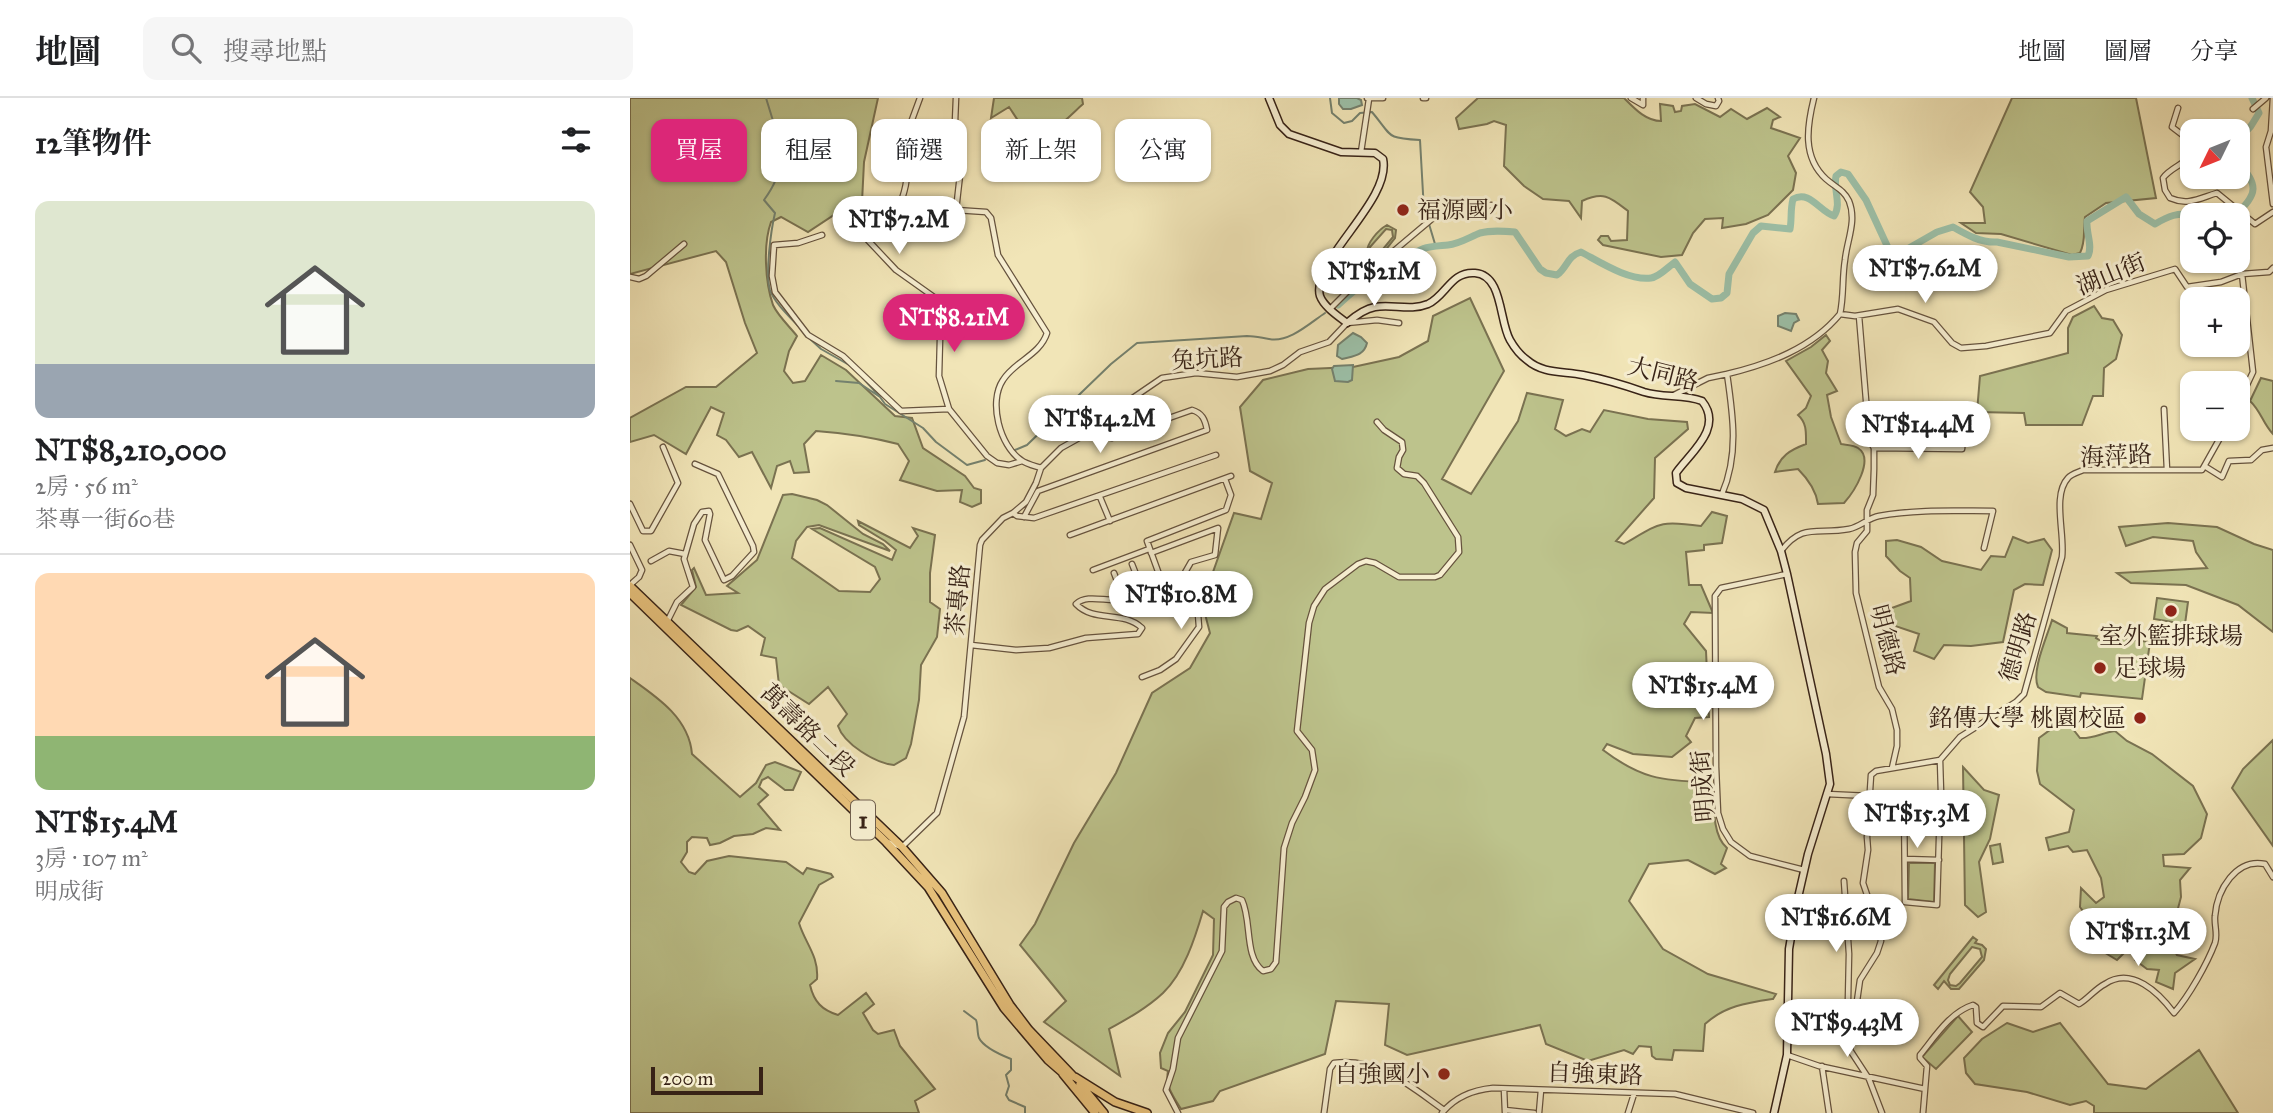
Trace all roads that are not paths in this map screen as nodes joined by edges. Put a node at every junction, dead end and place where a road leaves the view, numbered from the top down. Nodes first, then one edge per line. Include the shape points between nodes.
1 (920, 98) edge
2 (956, 98) edge
3 (1269, 98) edge
4 (1383, 98) edge
5 (1630, 98) edge
6 (1643, 98) edge
7 (1696, 98) edge
8 (1718, 98) edge
9 (1805, 98) edge
10 (1814, 98) edge
11 (2266, 98) edge
12 (2273, 98) edge
13 (1367, 99) edge
14 (1812, 106) junction
15 (2178, 108) dead end
16 (2253, 109) dead end
17 (2180, 133) edge
18 (2271, 135) edge
19 (1361, 152) junction
20 (2270, 153) edge
21 (2180, 164) edge
22 (2271, 172) edge
23 (2273, 192) edge
24 (2273, 204) edge
25 (1491, 205) dead end
26 (2273, 212) edge
27 (896, 216) dead end
28 (848, 219) dead end
29 (822, 235) dead end
30 (684, 244) dead end
31 (2273, 268) edge
32 (2242, 274) junction
33 (630, 277) edge
34 (1330, 309) junction
35 (1840, 314) junction
36 (1859, 316) junction
37 (1347, 323) junction
38 (1399, 323) dead end
39 (1727, 374) junction
40 (2250, 378) edge
41 (1670, 396) junction
42 (2164, 409) dead end
43 (949, 410) junction
44 (1377, 422) dead end
45 (1088, 433) junction
46 (2219, 441) edge
47 (1873, 446) junction
48 (663, 447) dead end
49 (2273, 448) edge
50 (1216, 455) dead end
51 (1021, 461) junction
52 (695, 464) dead end
53 (2206, 467) junction
54 (1041, 468) junction
55 (2166, 470) junction
56 (1231, 476) dead end
57 (2069, 476) joint
58 (1225, 479) junction
59 (1722, 494) junction
60 (1100, 497) junction
61 (630, 504) edge
62 (1013, 513) junction
63 (1024, 517) junction
64 (1866, 520) junction
65 (1110, 521) junction
66 (1070, 535) dead end
67 (630, 545) edge
68 (1984, 548) dead end
69 (1150, 551) junction
70 (1781, 551) junction
71 (685, 554) junction
72 (651, 561) dead end
73 (1132, 564) dead end
74 (1093, 570) dead end
75 (1114, 573) dead end
76 (1787, 574) junction
77 (1183, 576) junction
78 (1162, 584) junction
79 (630, 586) edge
80 (1143, 592) junction
81 (630, 593) edge
82 (1124, 599) junction
83 (1168, 599) dead end
84 (667, 622) junction
85 (971, 645) junction
86 (1142, 677) dead end
87 (1941, 760) junction
88 (1892, 768) junction
89 (1941, 793) junction
90 (1827, 794) junction
91 (1870, 796) junction
92 (1904, 797) junction
93 (1932, 799) junction
94 (1941, 806) junction
95 (886, 842) junction
96 (902, 847) junction
97 (1905, 859) junction
98 (1939, 860) junction
99 (1804, 870) junction
100 (2273, 877) edge
101 (1844, 881) dead end
102 (1853, 1018) junction
103 (1787, 1055) junction
104 (1822, 1066) junction
105 (1063, 1073) junction
106 (1867, 1076) junction
107 (1075, 1077) junction
108 (1504, 1089) junction
109 (1925, 1089) junction
110 (1541, 1090) junction
111 (1634, 1094) junction
112 (1115, 1102) junction
113 (1443, 1111) edge
114 (1101, 1112) edge
115 (1142, 1112) edge
116 (1505, 1112) edge
117 (1178, 1113) edge
118 (1324, 1113) edge
119 (1537, 1113) edge
120 (1628, 1113) edge
121 (1753, 1113) edge
122 (1774, 1113) edge
123 (1829, 1113) edge
124 (1882, 1113) edge
125 (1923, 1113) edge

1 - 27 street via 899,155 908,180
2 - 51 street via 954,146 960,175 956,210 986,212 992,218 998,255 1047,332 1043,344 999,389 1001,432
3 - 19 street via 1289,134 1341,152
4 - 13 street
5 - 6 street via 1643,105
7 - 8 street via 1716,106
9 - 14 street
10 - 14 street
11 - 16 street
12 - 18 street
13 - 19 street
14 - 35 street via 1807,142 1814,164 1850,202 1851,238
15 - 17 street via 2172,127
18 - 20 street
19 - 34 street via 1384,159 1384,172 1324,271 1320,294
20 - 22 street
21 - 26 street via 2163,178 2170,198 2186,202 2217,193 2255,224
22 - 23 street
23 - 24 street
25 - 34 street via 1439,213
28 - 43 street via 896,270 941,302 939,376
29 - 43 street via 774,245 775,292 808,335 843,356 901,411
30 - 33 street via 646,276
31 - 32 street
32 - 36 street, 湖山街 via 2188,287 2175,269 2106,290 2066,312 2050,333 1986,346 1961,348 1934,322 1898,309
32 - 40 street
34 - 37 street
35 - 36 street, 湖山街
35 - 39 street via 1789,354
36 - 47 street, 明德路 via 1866,435
37 - 38 street
37 - 41 street, 大同路 via 1374,307 1424,305 1448,283 1474,273 1491,281 1509,339 1535,366
37 - 45 street, 兔坑路 via 1329,342 1300,352 1270,371 1237,377 1196,373 1161,378
39 - 41 street
39 - 59 street via 1733,440 1731,469
41 - 59 street, 大同路 via 1702,401 1709,416 1707,433 1675,473 1677,483
42 - 55 street
43 - 51 street via 987,456 1009,465
44 - 117 street via 1402,442 1397,468 1424,483 1458,537 1459,552 1435,577 1399,577 1372,562 1358,564 1325,589 1314,606 1297,731 1311,750 1315,769 1284,848 1276,962 1263,971 1255,966 1248,912 1242,900 1228,902 1222,951 1178,1038 1166,1090
45 - 54 street, 兔坑路 via 1061,448
45 - 63 street via 1112,438 1192,410 1199,412 1207,430 1038,491
46 - 53 street
47 - 47 street via 1884,429 1961,431 1964,438 1962,449
47 - 64 street, 明德路 via 1873,495
48 - 61 street via 678,482 651,531 643,531
49 - 53 street, 海萍路 via 2262,450 2251,460 2229,461 2222,477
50 - 60 street
51 - 54 street
52 - 71 street via 720,477 754,552 724,580 705,540 710,517 705,511 694,524
53 - 55 street, 海萍路
54 - 62 street, 茶專路 via 1032,493
55 - 57 street, 海萍路 via 2083,470
56 - 58 street
57 - 87 street, 德明路 via 2059,498 2062,557 2024,694 1960,737
58 - 65 street
58 - 69 street via 1231,495 1226,510 1147,541
59 - 70 street, 大同路 via 1764,510
60 - 63 street via 1034,518
60 - 65 street
62 - 63 street
62 - 85 street, 茶專路 via 980,545
64 - 68 street via 1901,513 1993,511
64 - 70 street via 1854,528 1806,532 1791,538
64 - 88 street, 明德路 via 1867,531 1855,552 1856,593 1879,687 1897,730
65 - 66 street
67 - 79 street via 642,570
69 - 74 street
69 - 77 street via 1218,527 1215,555 1191,562
69 - 78 street
70 - 76 street, 大同路
71 - 72 street via 670,551
71 - 84 street via 693,585
73 - 80 street
75 - 82 street
76 - 90 street, 大同路 via 1826,754
76 - 99 street, 明成街 via 1721,588 1715,596 1718,813 1726,836 1744,853
77 - 78 street
77 - 86 street via 1199,626 1176,659
78 - 80 street
78 - 83 street
79 - 84 main road, 萬壽路二段 / 1
80 - 82 street
81 - 95 main road, 萬壽路二段 / 1
82 - 85 street via 1089,598 1076,604 1083,611 1128,618 1142,628 1138,634 1086,638 1049,648
84 - 96 main road, 萬壽路二段 / 1
85 - 96 street, 茶專路 via 964,717 937,813
87 - 88 street
87 - 89 street
88 - 91 street via 1873,772
89 - 93 street
89 - 94 street via 1946,799
90 - 91 street
90 - 99 street, 大同路
91 - 92 street
91 - 102 street via 1863,883 1881,941 1860,980
92 - 93 street
92 - 97 street
93 - 94 street
94 - 98 street
95 - 96 street
95 - 105 main road, 萬壽路二段 / 1 via 928,887 1017,1026
96 - 107 main road, 萬壽路二段 / 1 via 942,893 1028,1030
97 - 98 street
97 - 98 street via 1905,902 1937,905
99 - 103 street, 大同路 via 1789,949
100 - 109 street via 2265,864 2255,862 2241,867 2227,881 2216,910 2215,944 2174,1013 2151,987 2130,979 2106,983 2081,1003 2060,993 2041,1007 2007,1004 1983,1027 1977,1023 1973,1005 1952,1018 1920,1055 1927,1066
101 - 102 street via 1848,1000
102 - 106 street via 1850,1050
103 - 104 street
103 - 122 street, 大同路
104 - 106 street
104 - 123 street
105 - 107 main road, 萬壽路二段
105 - 114 main road, 1
106 - 109 street
106 - 124 street
107 - 112 main road, 萬壽路二段
107 - 114 main road, 1
108 - 110 street, 自強東路
108 - 113 street, 自強東路 via 1466,1093
108 - 116 street
109 - 125 street
110 - 111 street, 自強東路
110 - 119 street
111 - 120 street
111 - 121 street, 自強東路 via 1687,1096
112 - 114 main road
112 - 115 main road, 萬壽路二段
113 - 118 street via 1382,1069 1340,1062 1330,1069
116 - 119 street

